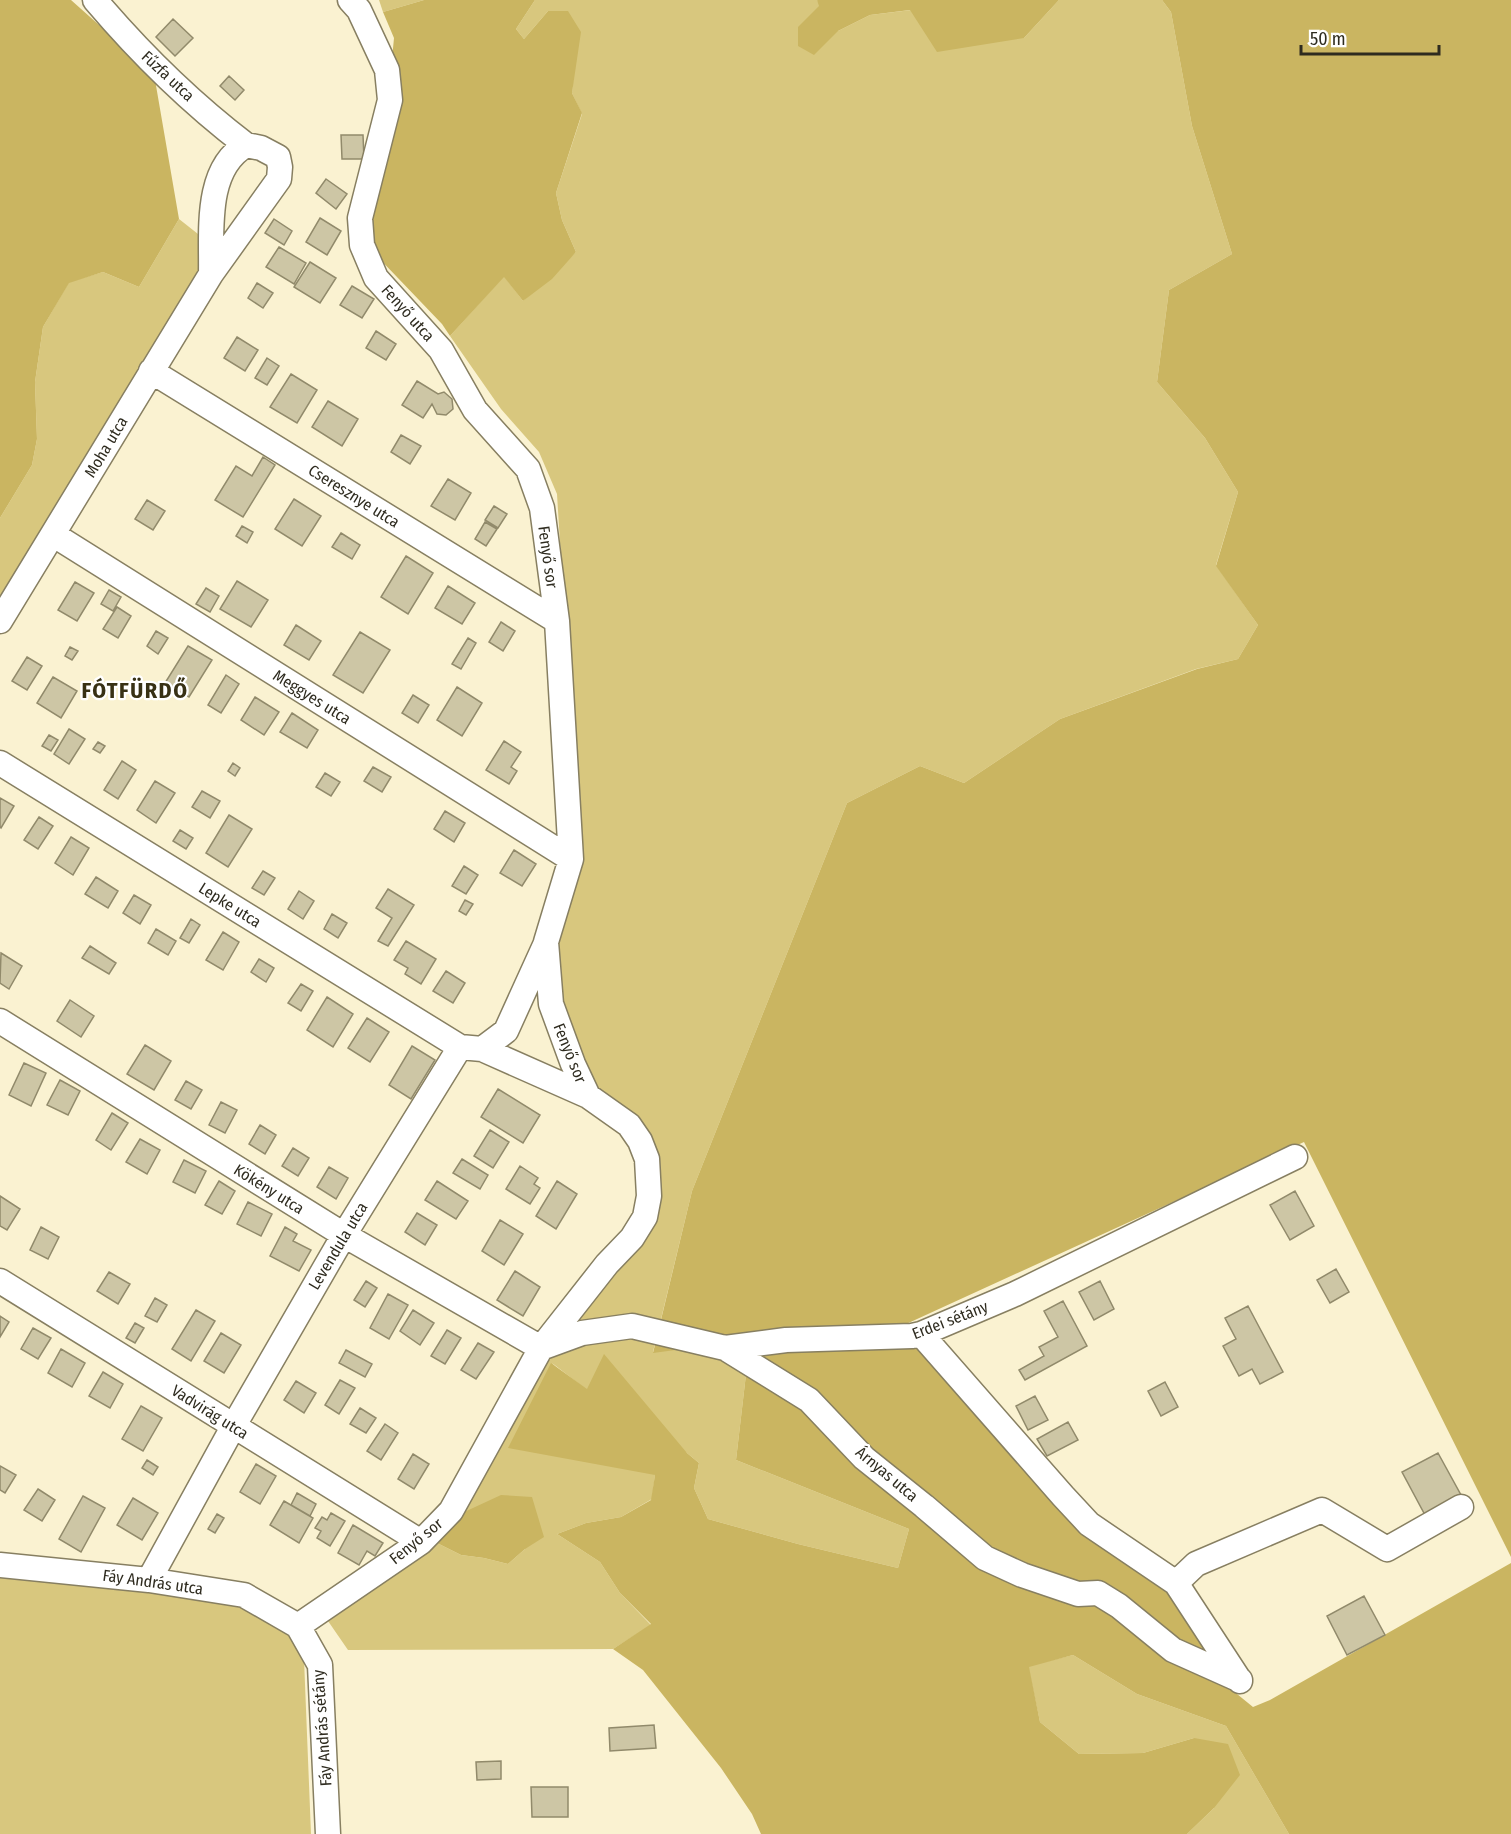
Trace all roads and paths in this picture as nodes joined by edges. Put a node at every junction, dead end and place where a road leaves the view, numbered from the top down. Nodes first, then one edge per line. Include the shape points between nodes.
1 (95, 0) edge
2 (350, 0) edge
3 (246, 145) junction
4 (211, 274) junction
5 (151, 371) junction
6 (528, 469) joint
7 (54, 535) junction
8 (0, 621) edge
9 (557, 621) junction
10 (0, 763) edge
11 (571, 859) junction
12 (546, 942) junction
13 (0, 1022) edge
14 (471, 1048) junction
15 (588, 1096) junction
16 (1295, 1157) dead end
17 (344, 1235) junction
18 (0, 1281) edge
19 (921, 1334) junction
20 (541, 1348) junction
21 (725, 1348) junction
22 (233, 1427) junction
23 (1461, 1507) dead end
24 (421, 1542) junction
25 (0, 1565) edge
26 (149, 1580) junction
27 (1176, 1582) junction
28 (298, 1626) junction
29 (328, 1834) edge

1 - 3 street, Fűzfa utca via 127,37
2 - 6 street, Fenyő utca via 359,10 387,70 390,100 360,218 362,245 376,278 441,350 475,410
3 - 4 street via 232,155 218,183 212,212
3 - 4 street, Moha utca via 278,157 279,179
4 - 5 street, Moha utca
5 - 7 street, Moha utca
5 - 9 street, Cseresznye utca
6 - 9 street, Fenyő sor via 542,508
7 - 8 street, Moha utca
7 - 11 street, Meggyes utca
9 - 11 street, Fenyő sor
10 - 14 street, Lepke utca
11 - 12 street, Fenyő sor
12 - 14 street, Levendula utca via 506,1031
12 - 15 street, Fenyő sor via 552,1004
13 - 17 street, Kökény utca
14 - 15 street, Lepke utca
14 - 17 street, Levendula utca
15 - 20 street, Fenyő sor via 629,1125 640,1141 649,1196 645,1217 632,1238
16 - 19 street, Erdei sétány via 1015,1294
17 - 20 street, Kökény utca
17 - 22 street, Levendula utca
18 - 22 street, Vadvirág utca
19 - 21 street, Erdei sétány via 786,1340
19 - 27 street via 1089,1524
20 - 21 street, Erdei sétány via 582,1333 632,1326
20 - 24 street, Fenyő sor via 451,1511
21 - 27 street, Árnyas utca via 809,1400 864,1458 985,1558 1078,1594 1098,1593 1173,1650 1244,1687
22 - 24 street, Vadvirág utca
22 - 26 street, Levendula utca
23 - 27 street via 1388,1549 1322,1510 1196,1564
24 - 28 street, Fenyő sor
25 - 26 street, Fáy András utca
26 - 28 street, Fáy András utca via 244,1595
28 - 29 street, Fáy András sétány via 320,1665

